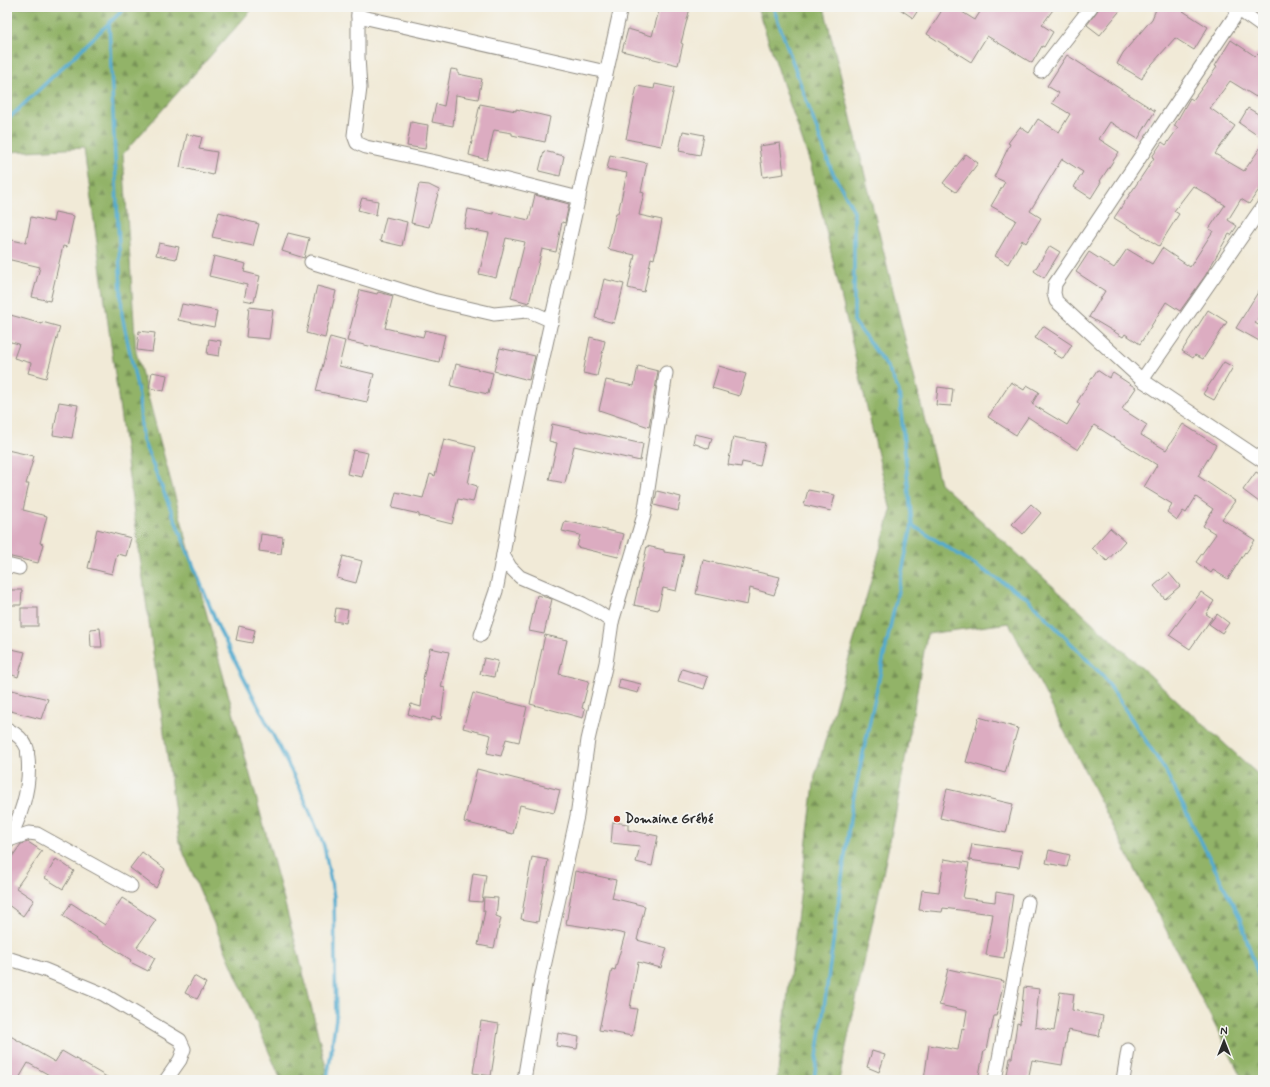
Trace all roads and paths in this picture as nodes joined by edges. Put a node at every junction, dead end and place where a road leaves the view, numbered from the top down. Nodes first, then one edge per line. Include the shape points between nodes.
1 (621, 7) edge
2 (1091, 7) edge
3 (1238, 8) edge
4 (358, 12) edge
5 (1263, 27) edge
6 (1041, 71) dead end
7 (606, 72) junction
8 (579, 198) junction
9 (1263, 206) edge
10 (311, 262) dead end
11 (552, 321) junction
12 (666, 373) dead end
13 (1142, 380) junction
14 (1261, 456) edge
15 (503, 555) junction
16 (612, 622) junction
17 (481, 636) dead end
18 (7, 729) edge
19 (8, 841) edge
20 (131, 886) dead end
21 (1028, 902) dead end
22 (7, 958) edge
23 (1128, 1050) dead end
24 (166, 1080) edge
25 (524, 1080) edge
26 (995, 1080) edge
27 (1123, 1080) edge

1 - 7 street
2 - 6 street
3 - 5 street
3 - 13 street via 1054,284 1056,301
4 - 7 street
4 - 8 street via 360,88 354,135 357,143
7 - 8 street
8 - 11 street
9 - 13 street
10 - 11 street via 433,300 494,314 527,311
11 - 15 street via 528,423
12 - 16 street via 644,515
13 - 14 street
15 - 16 street via 520,577 583,604
15 - 17 street via 496,591
16 - 25 street via 606,662 588,740 577,816 540,985
18 - 19 street via 18,735 27,748 28,763 26,794
19 - 20 street via 29,833 37,834
21 - 26 street
22 - 24 street via 45,970 103,994 180,1040 184,1049 180,1060
23 - 27 street

